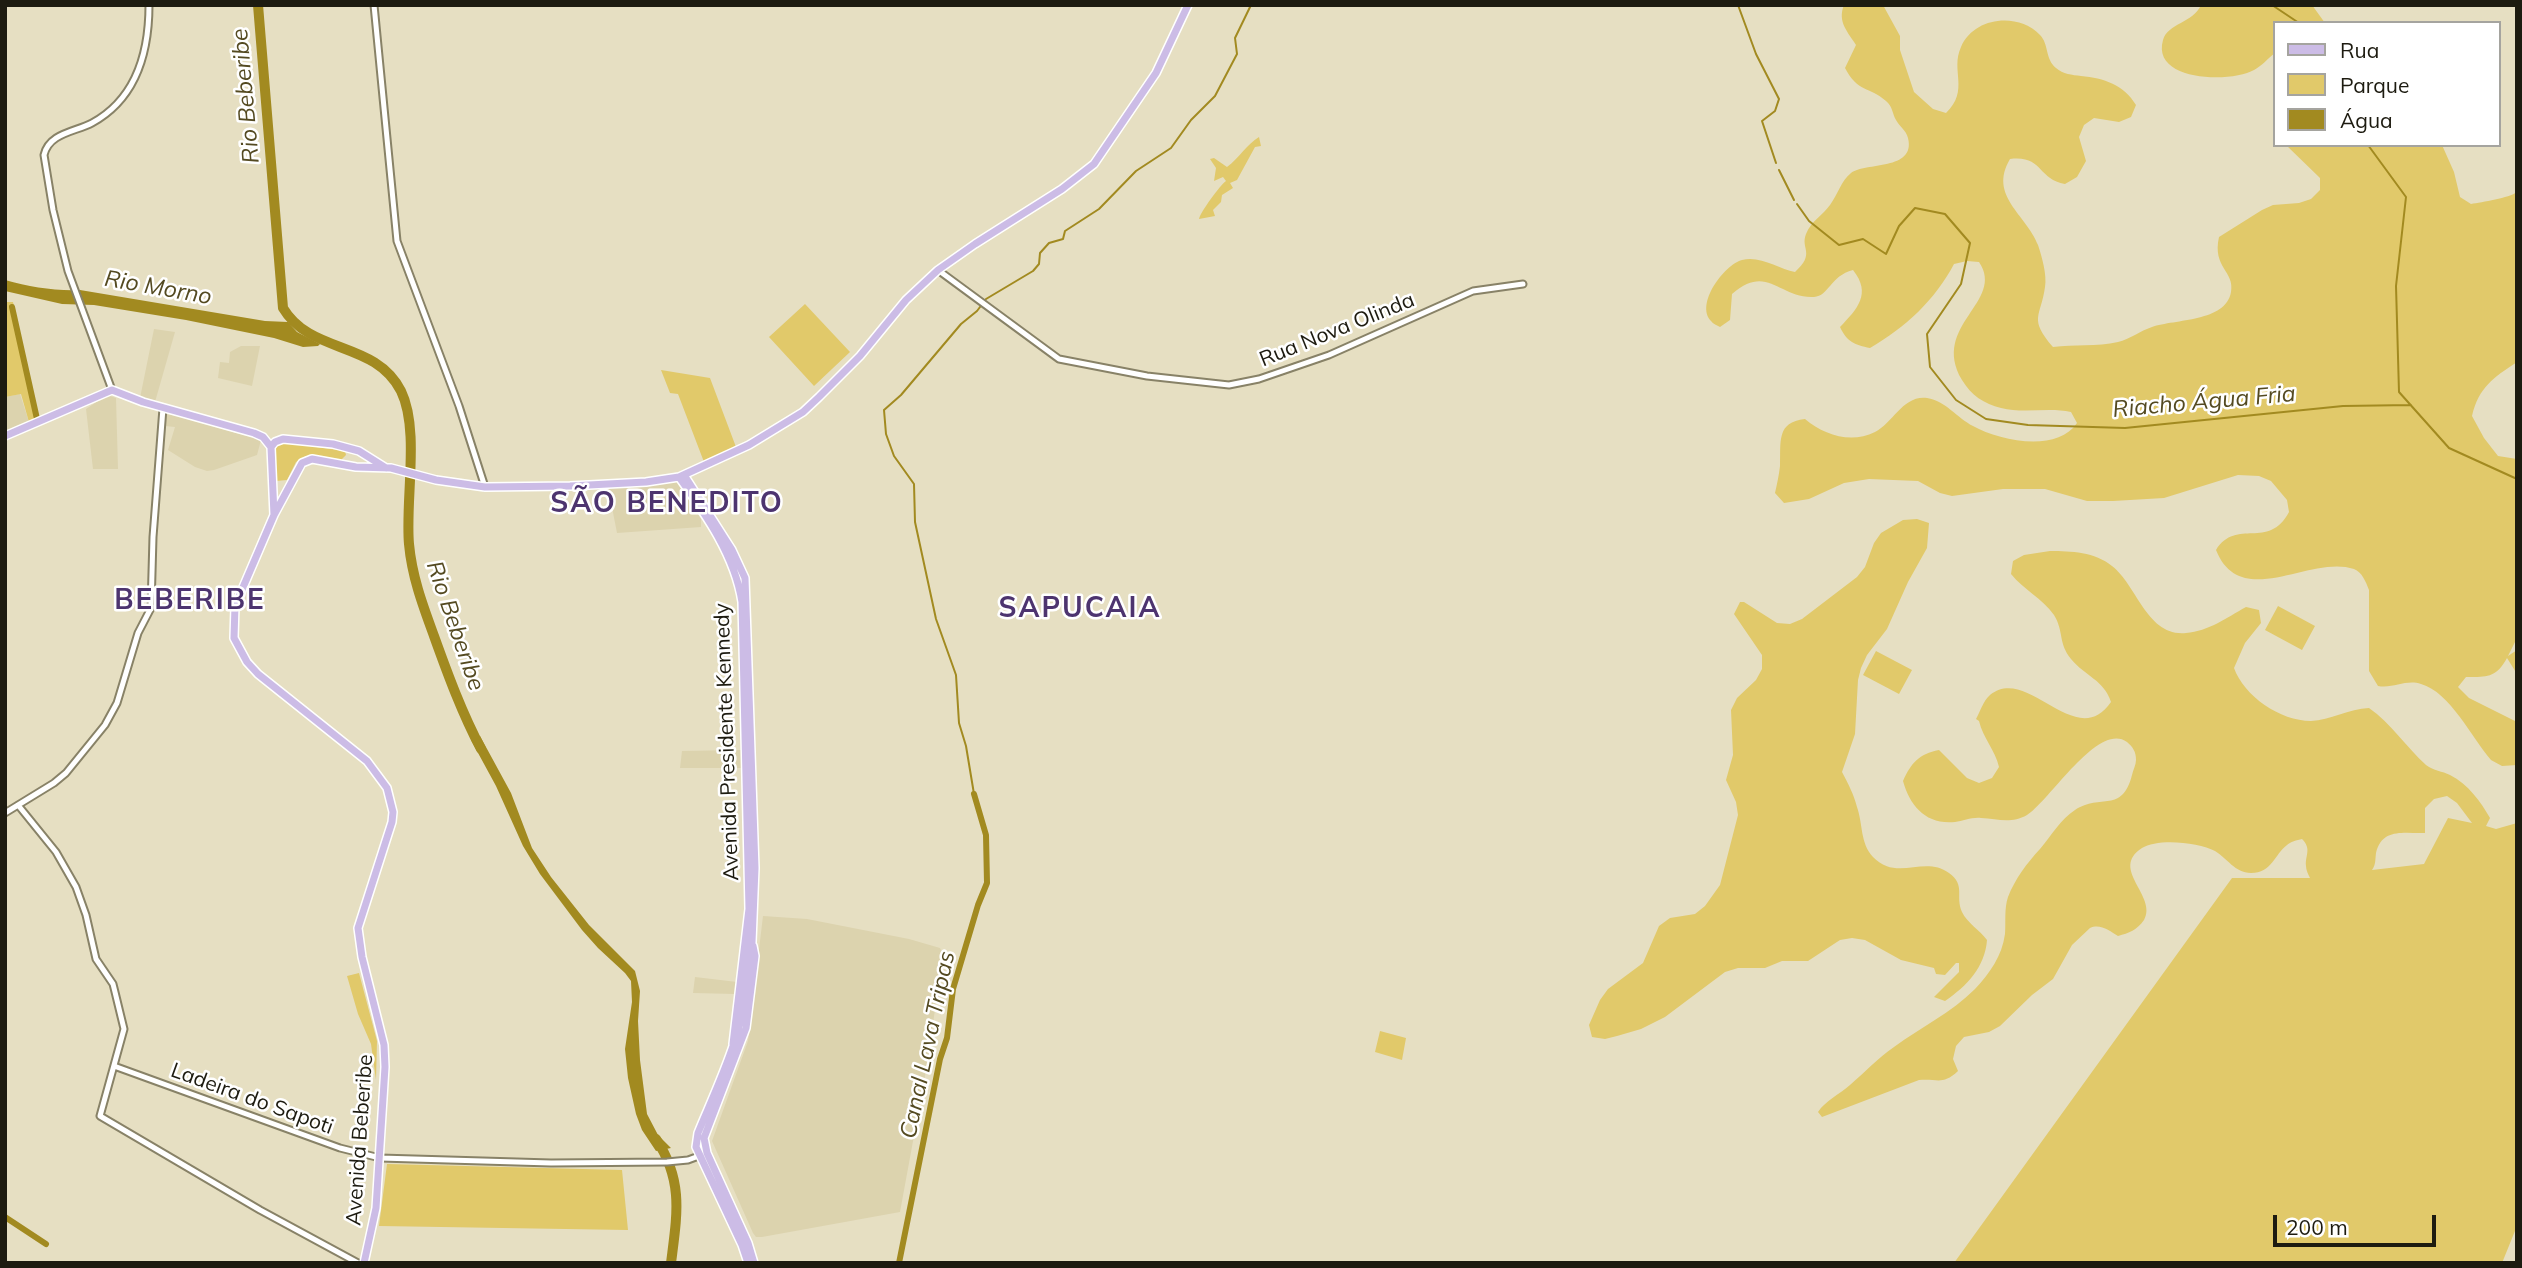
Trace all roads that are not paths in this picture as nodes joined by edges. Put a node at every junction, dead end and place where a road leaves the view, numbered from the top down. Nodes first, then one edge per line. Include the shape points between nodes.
1 (149, 5) edge
2 (373, 5) edge
3 (1188, 5) edge
4 (938, 271) junction
5 (1523, 285) dead end
6 (112, 390) junction
7 (163, 408) junction
8 (5, 436) edge
9 (271, 447) junction
10 (359, 451) junction
11 (356, 467) junction
12 (386, 468) junction
13 (681, 476) junction
14 (272, 484) junction
15 (485, 486) junction
16 (288, 491) junction
17 (274, 515) junction
18 (18, 805) junction
19 (5, 813) edge
20 (114, 1066) junction
21 (703, 1155) junction
22 (380, 1158) junction
23 (358, 1263) edge
24 (364, 1263) edge
25 (748, 1263) edge
26 (754, 1263) edge

1 - 6 street via 143,58 128,90 111,110 54,139 46,148 45,167 62,251
2 - 15 street via 397,241
3 - 4 main road via 1156,73 1094,164
4 - 5 street, Rua Nova Olinda via 1043,350 1067,362 1229,385 1329,355 1473,291
4 - 13 main road via 906,300 853,365 803,412 749,445
6 - 7 main road
6 - 8 main road
7 - 9 main road via 263,436
7 - 18 street via 151,608 138,633 117,703 66,773
9 - 10 main road via 283,439
9 - 14 main road, Avenida Beberibe
10 - 11 main road via 363,461
10 - 12 main road
11 - 12 main road
11 - 16 main road, Avenida Beberibe via 312,459 302,463
12 - 15 main road
13 - 15 main road via 629,484
13 - 21 main road, Avenida Presidente Kennedy via 733,565 742,602 749,897 733,1044 698,1133 696,1147
13 - 21 main road, Avenida Presidente Kennedy via 733,550 745,578 754,816 755,956 746,1028 704,1138
14 - 16 main road via 279,493
14 - 17 main road, Avenida Beberibe
16 - 17 main road, Avenida Beberibe
17 - 22 main road, Avenida Beberibe via 235,606 234,638 258,674 368,761 387,788 393,812 358,928 384,1045
18 - 19 street
18 - 20 street via 47,839 68,874 82,901 96,959 113,984 124,1029
20 - 22 street, Ladeira do Sapoti via 340,1148
20 - 23 street via 100,1116
21 - 22 street, Ladeira do Sapoti via 667,1162
21 - 25 main road
21 - 26 main road, Avenida Presidente Kennedy
22 - 24 main road, Avenida Beberibe via 376,1208

